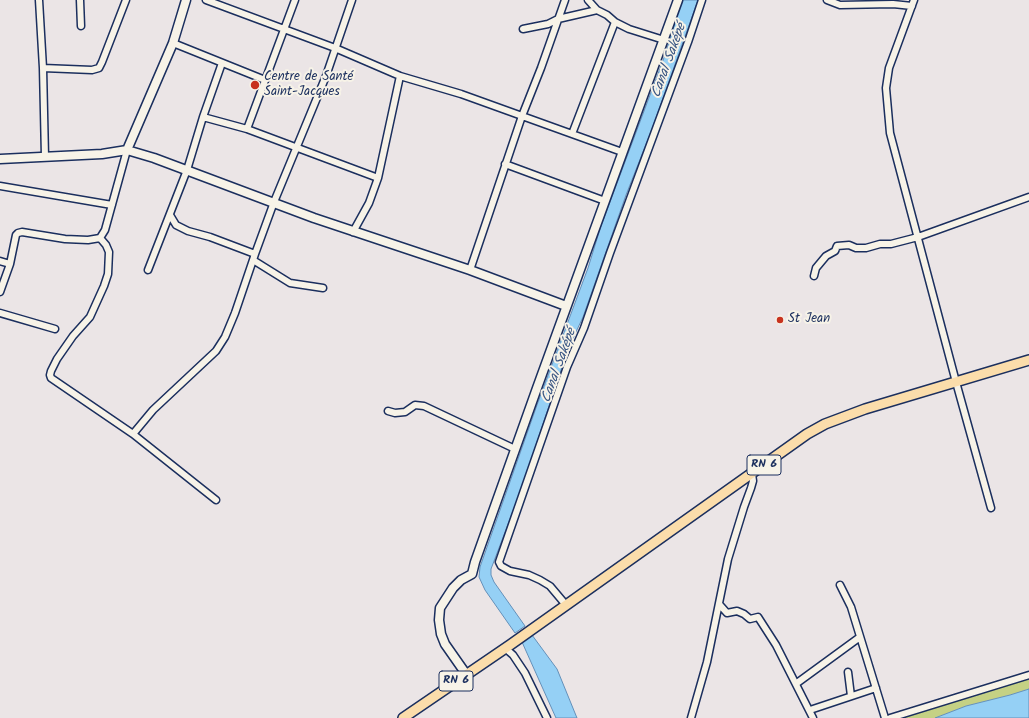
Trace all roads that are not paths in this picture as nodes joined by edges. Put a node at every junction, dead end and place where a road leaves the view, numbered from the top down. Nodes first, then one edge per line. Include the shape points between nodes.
1 (39, 0) edge
2 (80, 0) edge
3 (126, 0) edge
4 (186, 0) edge
5 (206, 0) edge
6 (295, 0) edge
7 (352, 0) edge
8 (565, 0) edge
9 (588, 0) edge
10 (678, 0) edge
11 (702, 0) edge
12 (827, 0) edge
13 (913, 3) edge
14 (597, 10) junction
15 (558, 19) junction
16 (615, 22) junction
17 (81, 26) dead end
18 (284, 29) junction
19 (522, 29) dead end
20 (664, 40) junction
21 (173, 43) junction
22 (334, 48) junction
23 (222, 63) junction
24 (43, 68) junction
25 (400, 76) junction
26 (265, 80) junction
27 (522, 116) junction
28 (203, 117) junction
29 (247, 129) junction
30 (572, 134) junction
31 (297, 147) junction
32 (127, 150) junction
33 (622, 152) junction
34 (45, 157) junction
35 (0, 159) edge
36 (505, 164) junction
37 (187, 170) junction
38 (378, 178) junction
39 (0, 186) edge
40 (1029, 197) edge
41 (605, 201) junction
42 (274, 202) junction
43 (112, 205) junction
44 (170, 215) junction
45 (353, 232) junction
46 (918, 236) junction
47 (100, 238) junction
48 (254, 257) junction
49 (0, 261) edge
50 (10, 264) junction
51 (148, 270) dead end
52 (470, 270) junction
53 (814, 276) dead end
54 (323, 288) dead end
55 (0, 292) edge
56 (566, 306) junction
57 (0, 313) edge
58 (55, 329) dead end
59 (1029, 360) edge
60 (956, 382) junction
61 (388, 411) dead end
62 (133, 434) junction
63 (515, 449) junction
64 (752, 474) junction
65 (216, 500) dead end
66 (991, 508) dead end
67 (840, 585) dead end
68 (719, 604) junction
69 (566, 605) junction
70 (860, 637) junction
71 (508, 646) junction
72 (848, 672) dead end
73 (466, 674) junction
74 (1029, 675) edge
75 (796, 683) junction
76 (876, 688) junction
77 (851, 696) junction
78 (810, 710) junction
79 (403, 718) edge
80 (547, 718) edge
81 (691, 718) edge
82 (813, 718) edge
83 (885, 718) edge
84 (890, 718) edge

1 - 24 street
2 - 17 street
3 - 24 street via 99,68
4 - 21 street
5 - 18 street
6 - 18 street
7 - 22 street
8 - 15 street
9 - 14 street
10 - 20 street
11 - 69 street via 584,328 567,367 499,562 510,571 529,575 550,586
12 - 13 street via 840,5
13 - 46 street via 889,68 886,88 890,133
14 - 15 street
14 - 16 street
15 - 19 street via 548,24
15 - 27 street
16 - 20 street
16 - 30 street
18 - 22 street
18 - 26 street
20 - 33 street
21 - 23 street
21 - 32 street
22 - 25 street
22 - 31 street via 326,76
23 - 26 street
23 - 28 street
24 - 34 street
25 - 27 street
25 - 38 street
26 - 29 street
27 - 30 street
27 - 36 street
28 - 29 street
28 - 37 street
29 - 31 street
30 - 33 street
31 - 38 street
31 - 42 street
32 - 34 street
32 - 37 street
32 - 43 street
33 - 41 street
34 - 35 street
36 - 41 street
36 - 52 street
37 - 42 street
37 - 44 street
38 - 45 street via 369,203
39 - 43 street
40 - 46 street
41 - 56 street
42 - 45 street
42 - 48 street
43 - 47 street
44 - 48 street via 176,225
44 - 51 street
45 - 52 street
46 - 53 street via 866,248 837,246 835,251 826,256 816,268
46 - 60 street
47 - 50 street via 65,239 18,233
47 - 62 street via 109,252 108,274 104,286 90,317 57,359 50,375
48 - 54 street via 290,283
48 - 62 street via 235,313 216,351 153,410
49 - 50 street
50 - 55 street
52 - 56 street
56 - 63 street
57 - 58 street
59 - 60 main road, RN 6
60 - 64 main road, RN 6 via 865,409 825,424
60 - 66 street
61 - 63 street via 405,412 415,405 424,406
62 - 65 street
63 - 73 street via 472,574 453,588 440,608 439,620 444,644
64 - 68 street via 753,481 728,559
64 - 69 main road, RN 6
67 - 70 street via 851,607
68 - 75 street via 728,613 737,611 750,619 758,617
68 - 81 street via 707,662
69 - 71 main road, RN 6
70 - 75 street
70 - 76 street
71 - 73 main road, RN 6
71 - 80 street via 525,673
72 - 77 street
73 - 79 main road, RN 6
74 - 84 street
75 - 78 street
76 - 77 street
76 - 83 street
77 - 78 street
78 - 82 street

